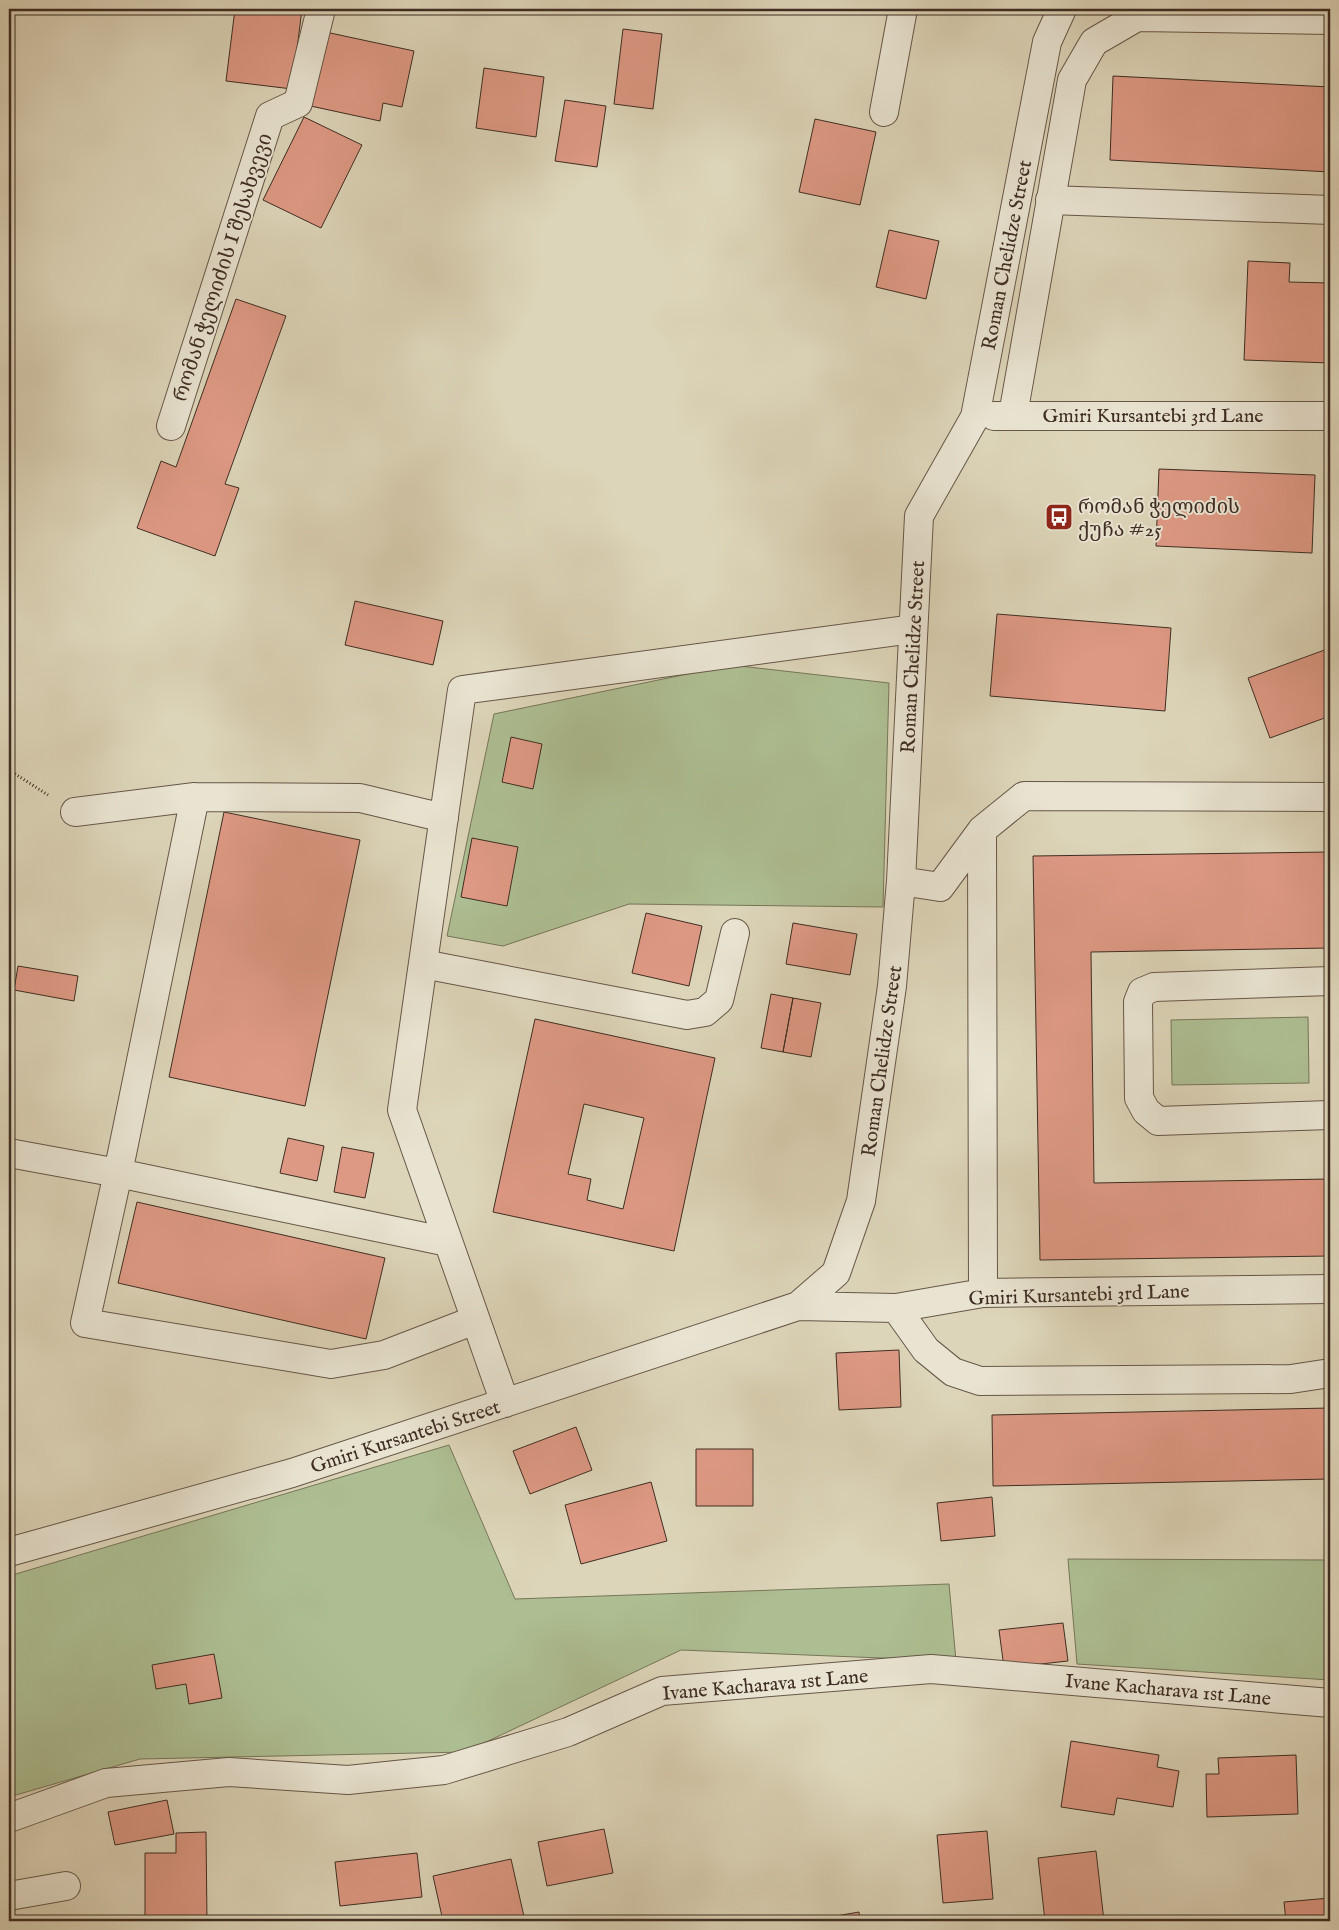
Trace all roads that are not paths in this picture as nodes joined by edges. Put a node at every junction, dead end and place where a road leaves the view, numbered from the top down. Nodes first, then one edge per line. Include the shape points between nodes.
1 (321, 9) edge
2 (903, 9) edge
3 (1062, 9) edge
4 (1330, 20) edge
5 (884, 112) dead end
6 (1050, 200) junction
7 (1330, 210) edge
8 (1013, 414) junction
9 (1330, 416) edge
10 (975, 417) junction
11 (171, 426) dead end
12 (913, 628) junction
13 (195, 797) junction
14 (1330, 797) edge
15 (75, 812) road end
16 (444, 818) junction
17 (982, 830) junction
18 (900, 882) junction
19 (735, 933) dead end
20 (423, 964) junction
21 (1330, 981) edge
22 (1330, 1115) edge
23 (9, 1153) edge
24 (118, 1173) junction
25 (448, 1242) junction
26 (1330, 1289) edge
27 (984, 1293) junction
28 (798, 1306) junction
29 (896, 1308) junction
30 (475, 1320) junction
31 (1330, 1373) edge
32 (505, 1404) junction
33 (9, 1552) edge
34 (1330, 1703) edge
35 (9, 1818) edge
36 (66, 1886) dead end
37 (9, 1896) edge

1 - 11 street, რომან ჭელიძის I შესახვევი via 298,103 270,116
2 - 5 street
3 - 10 street, Roman Chelidze Street via 1047,42
4 - 6 street via 1136,17 1094,42 1072,80
6 - 7 street
6 - 8 street
8 - 9 street, Gmiri Kursantebi 3rd Lane
8 - 10 street, Gmiri Kursantebi 3rd Lane
10 - 12 street, Roman Chelidze Street via 919,516
12 - 16 street via 462,690
12 - 18 street, Roman Chelidze Street
13 - 15 street
13 - 16 street via 360,798
13 - 24 street
14 - 17 street via 1024,796
16 - 20 street
17 - 18 street via 940,887
17 - 27 street
18 - 28 street, Roman Chelidze Street via 892,986 862,1200 836,1272
19 - 20 street via 719,1000 705,1012 687,1015
20 - 25 street via 402,1110
21 - 22 street via 1154,987 1142,992 1138,1002 1139,1098 1146,1111 1158,1121
23 - 24 street
24 - 25 street
24 - 30 street via 85,1323 331,1364 384,1355
25 - 30 street
26 - 27 street, Gmiri Kursantebi 3rd Lane
27 - 29 street, Gmiri Kursantebi 3rd Lane
28 - 29 street, Gmiri Kursantebi 3rd Lane
28 - 32 street, Gmiri Kursantebi Street
29 - 31 street via 926,1350 953,1372 980,1381 1291,1379
30 - 32 street
32 - 33 street, Gmiri Kursantebi Street via 292,1474
34 - 35 street, Ivane Kacharava 1st Lane via 930,1669 662,1690 568,1732 444,1770 348,1780 229,1772 106,1783
36 - 37 street

